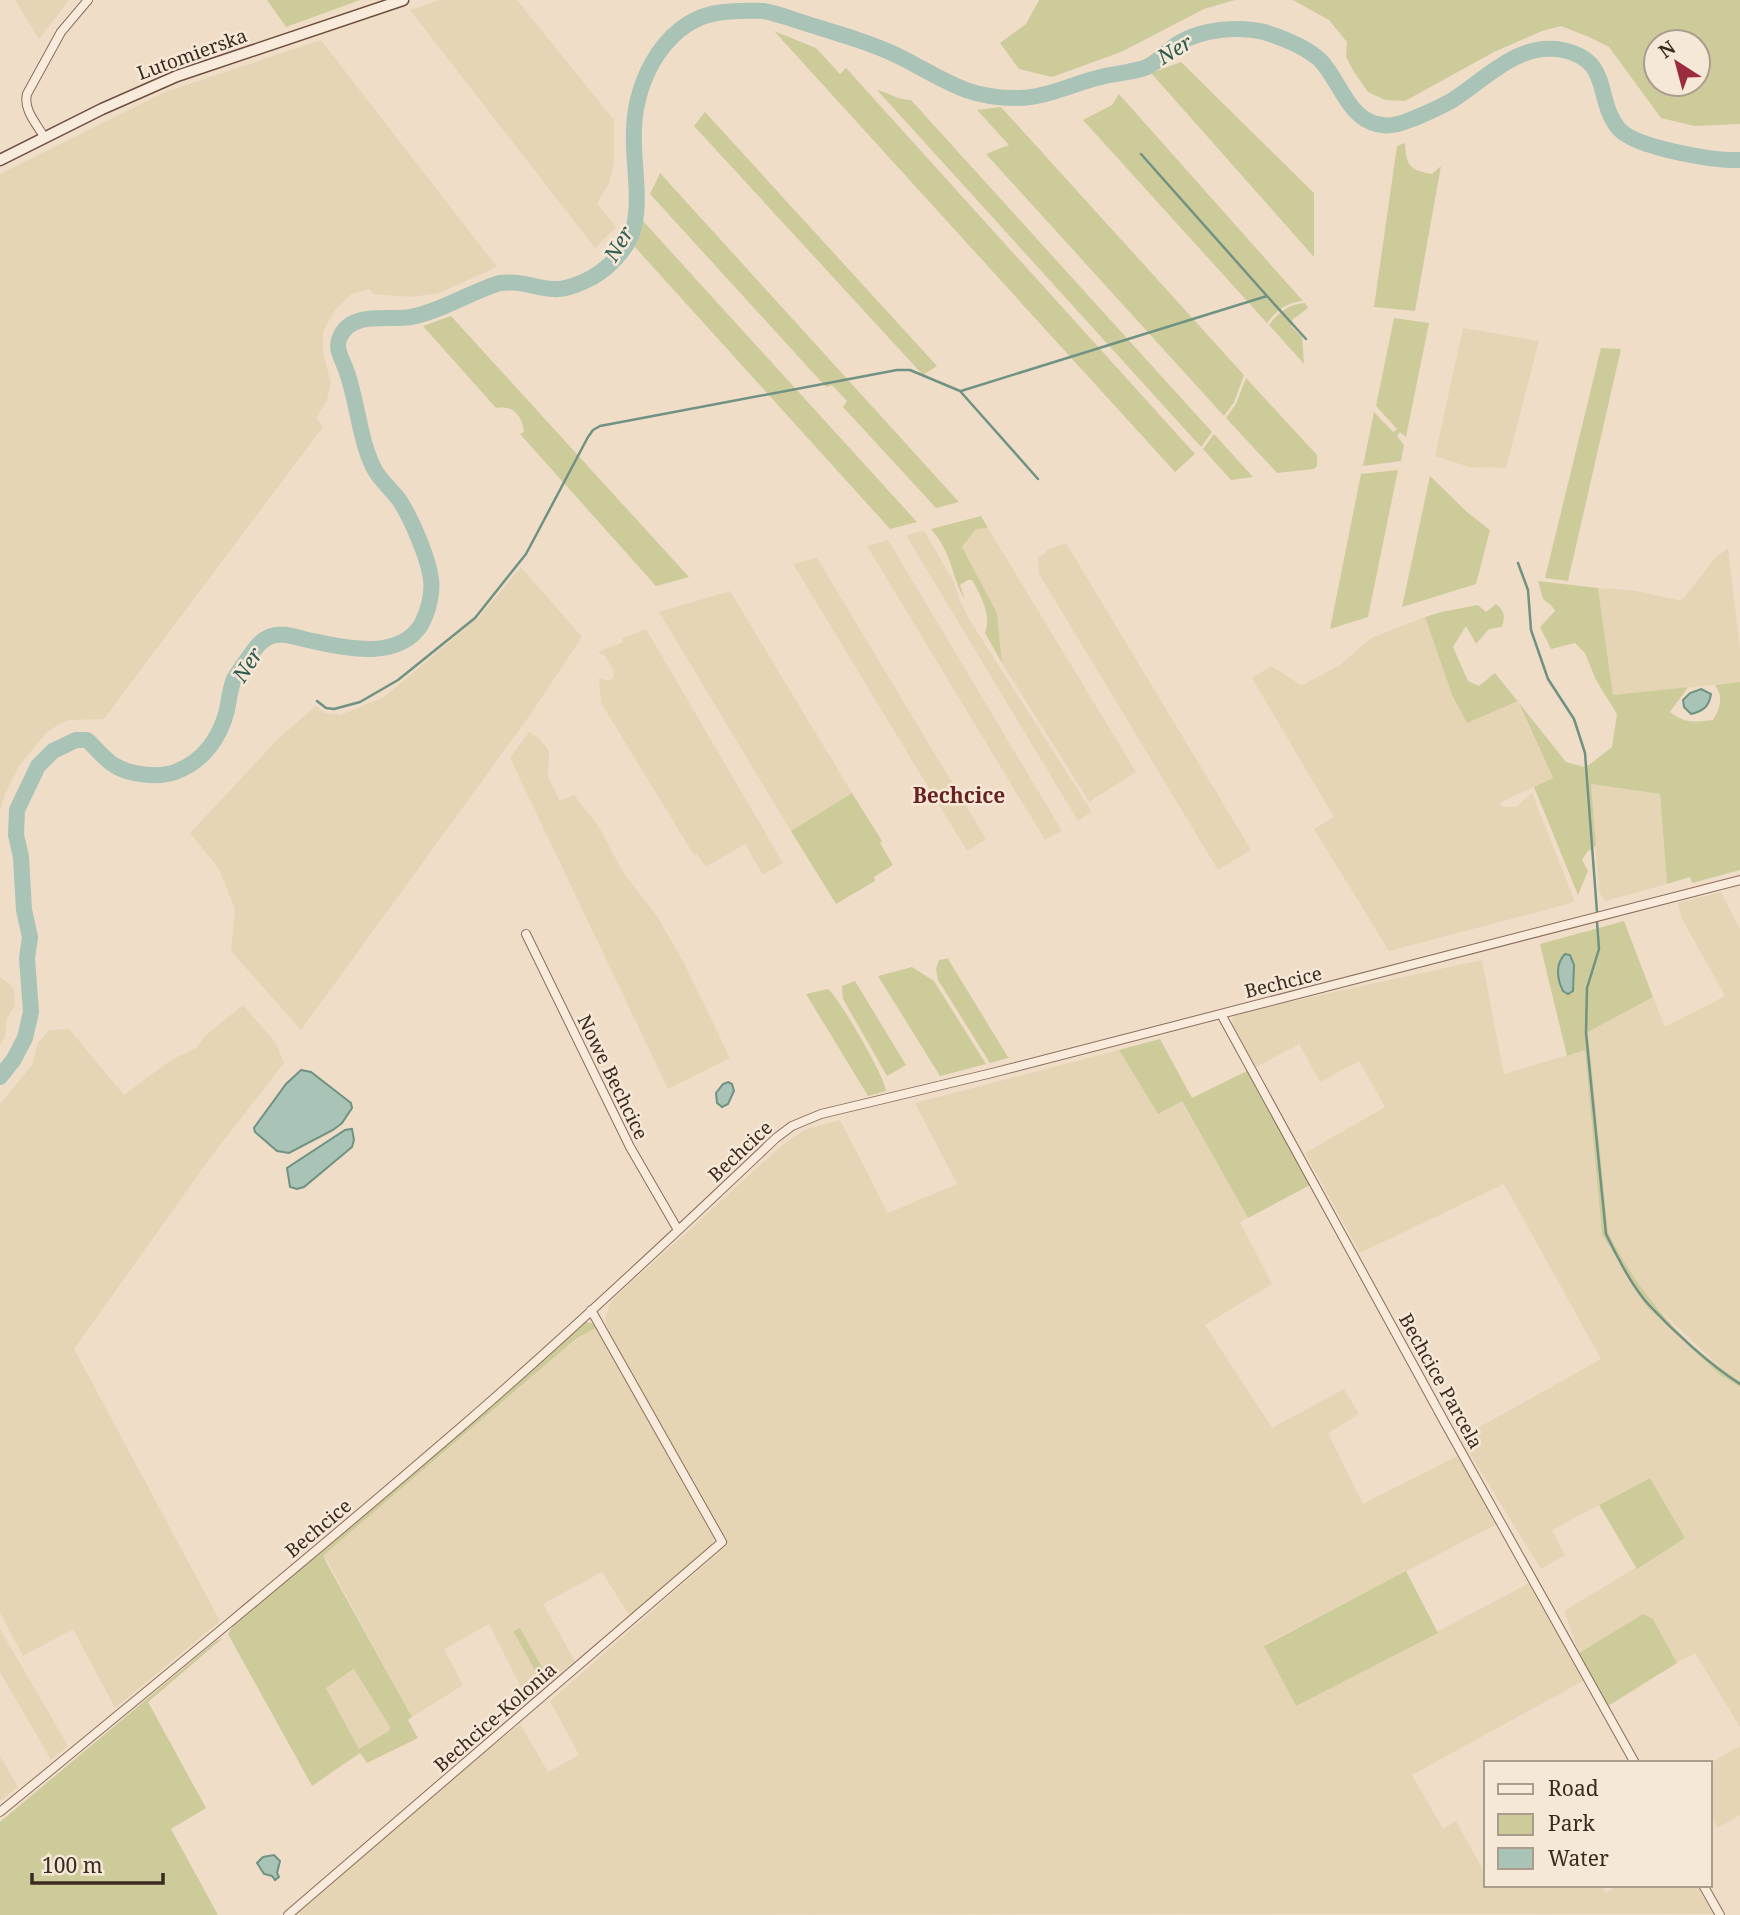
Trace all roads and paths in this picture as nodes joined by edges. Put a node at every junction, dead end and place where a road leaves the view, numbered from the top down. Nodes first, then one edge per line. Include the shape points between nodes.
1 (88, 0) edge
2 (403, 0) edge
3 (44, 137) junction
4 (0, 160) edge
5 (1740, 880) edge
6 (526, 934) dead end
7 (1222, 1014) junction
8 (678, 1230) junction
9 (591, 1310) junction
10 (1634, 1761) edge
11 (0, 1812) edge
12 (1704, 1887) edge
13 (288, 1915) edge
14 (1720, 1915) edge

1 - 3 street via 61,32 27,94 27,109
2 - 3 main road, Lutomierska via 177,76
3 - 4 main road, Lutomierska
5 - 7 street, Bechcice
6 - 8 street, Nowe Bechcice via 630,1147
7 - 8 street, Bechcice via 809,1118 776,1138
7 - 10 street, Bechcice Parcela
8 - 9 street, Bechcice
9 - 11 street, Bechcice via 398,1481
9 - 13 street, Bechcice-Kolonia via 722,1542
12 - 14 street

